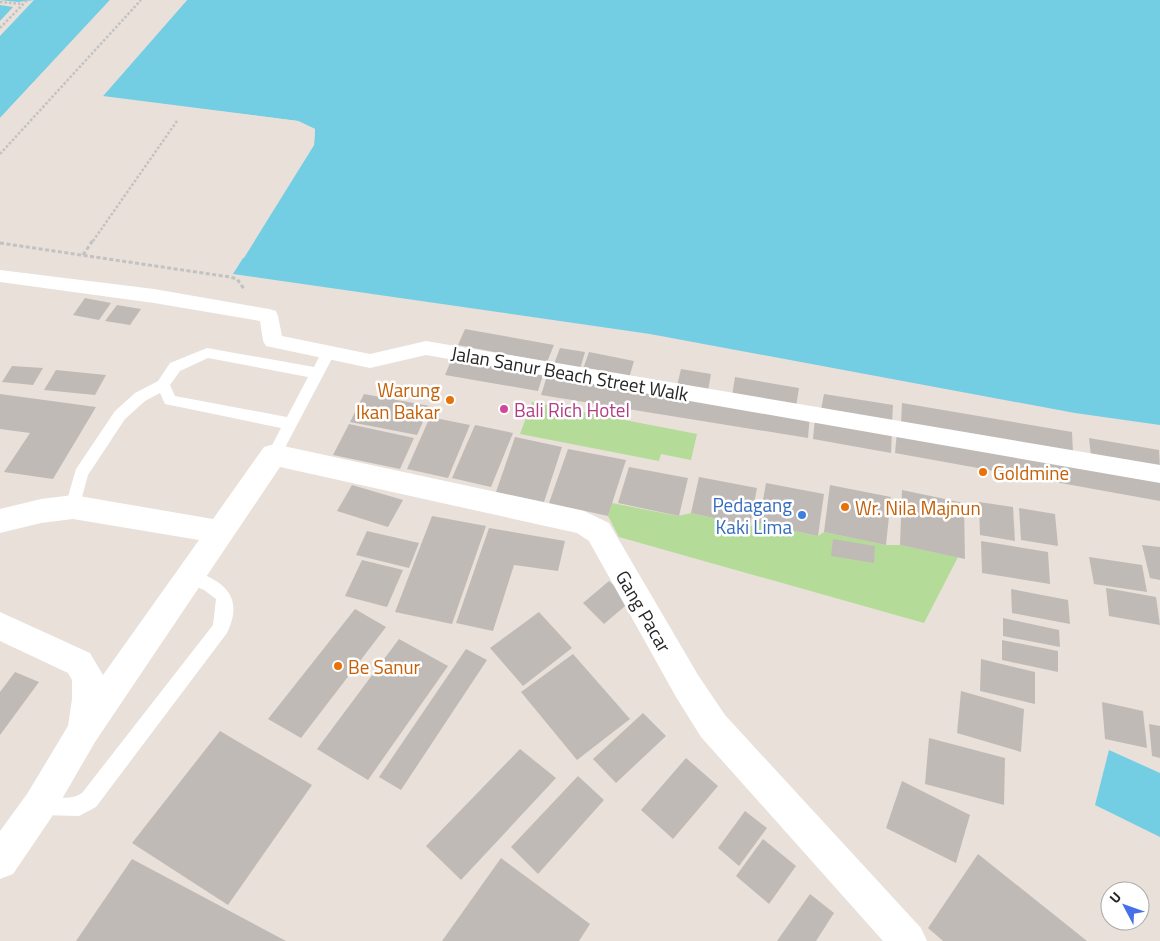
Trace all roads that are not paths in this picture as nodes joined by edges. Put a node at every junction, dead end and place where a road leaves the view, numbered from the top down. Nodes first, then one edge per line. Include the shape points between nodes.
1 (0, 276) edge
2 (329, 351) junction
3 (317, 373) junction
4 (163, 384) junction
5 (291, 424) junction
6 (274, 455) junction
7 (1160, 474) edge
8 (73, 506) junction
9 (0, 521) edge
10 (220, 533) junction
11 (190, 576) junction
12 (0, 626) edge
13 (83, 731) junction
14 (38, 806) junction
15 (0, 861) edge
16 (908, 941) edge

1 - 2 street, Jalan Sanur Beach Street Walk via 154,296 269,316 273,341
2 - 3 lane
2 - 7 street, Jalan Sanur Beach Street Walk via 370,361 426,348
3 - 4 lane via 207,353 175,367
3 - 5 lane
4 - 5 lane via 170,400
4 - 8 lane via 140,397 120,415 81,473
5 - 6 lane
6 - 10 street
6 - 16 street, Gang Pacar via 584,523 599,532 713,726
8 - 9 street
8 - 10 street
10 - 11 street
11 - 13 street
11 - 14 lane via 214,585 225,598 226,610 221,628 89,800 79,807
12 - 13 street via 79,663 88,678
13 - 14 street
14 - 15 street

